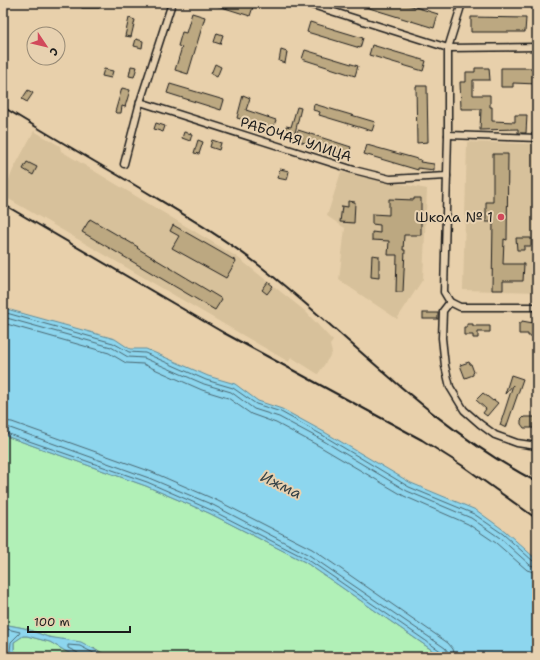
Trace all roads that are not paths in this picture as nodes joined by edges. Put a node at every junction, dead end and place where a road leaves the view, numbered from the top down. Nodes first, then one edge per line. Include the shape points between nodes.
1 (172, 3) edge
2 (306, 3) edge
3 (462, 3) edge
4 (537, 47) edge
5 (448, 48) junction
6 (140, 102) junction
7 (448, 135) junction
8 (537, 138) edge
9 (124, 164) dead end
10 (447, 176) junction
11 (450, 302) junction
12 (537, 306) edge
13 (537, 446) edge

1 - 6 street
2 - 5 street
3 - 5 street
4 - 5 street
5 - 7 street
6 - 9 street
6 - 10 street, РАБОЧАЯ УЛИЦА via 390,179
7 - 8 street
7 - 10 street
10 - 11 street via 444,292
11 - 12 street via 460,307
11 - 13 street via 444,311 442,338 450,388 464,410 495,435 517,443

